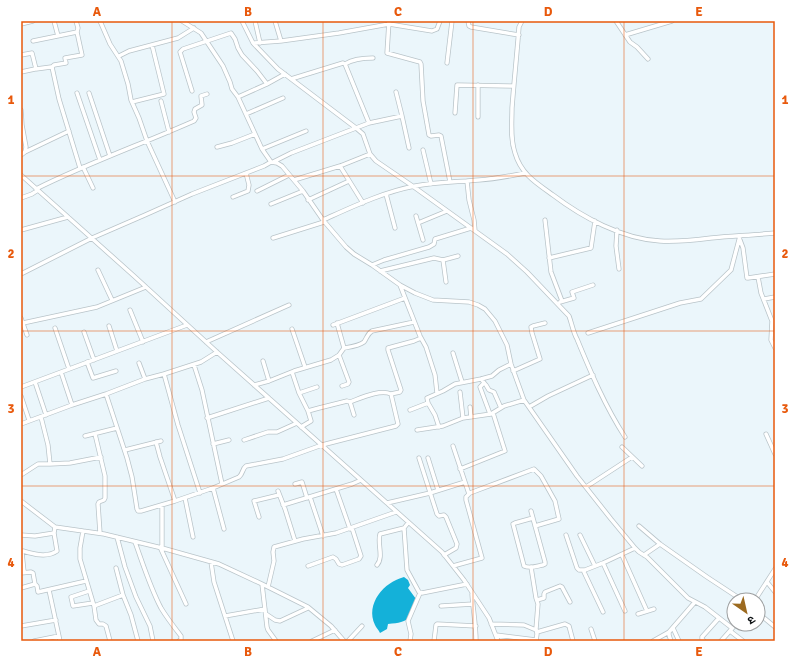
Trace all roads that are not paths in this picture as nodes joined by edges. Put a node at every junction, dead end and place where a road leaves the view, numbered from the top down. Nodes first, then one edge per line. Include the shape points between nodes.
1 (33, 21) edge
2 (54, 21) edge
3 (76, 21) edge
4 (100, 21) edge
5 (182, 21) edge
6 (242, 21) edge
7 (255, 21) edge
8 (275, 21) edge
9 (440, 21) edge
10 (452, 21) edge
11 (468, 21) edge
12 (522, 21) edge
13 (616, 21) edge
14 (672, 21) edge
15 (389, 22) edge
16 (21, 24) edge
17 (194, 28) junction
18 (77, 32) junction
19 (518, 35) junction
20 (625, 35) junction
21 (58, 36) junction
22 (32, 41) dead end
23 (207, 41) junction
24 (281, 41) junction
25 (253, 43) junction
26 (260, 43) junction
27 (152, 45) junction
28 (21, 55) edge
29 (119, 56) junction
30 (373, 58) dead end
31 (648, 59) dead end
32 (447, 63) dead end
33 (345, 64) junction
34 (52, 67) junction
35 (35, 69) junction
36 (21, 72) edge
37 (285, 74) junction
38 (291, 79) junction
39 (267, 84) junction
40 (478, 85) junction
41 (513, 86) junction
42 (192, 90) dead end
43 (89, 92) dead end
44 (396, 92) dead end
45 (77, 93) dead end
46 (208, 94) dead end
47 (238, 97) junction
48 (283, 98) dead end
49 (161, 101) dead end
50 (132, 102) junction
51 (21, 110) edge
52 (455, 113) dead end
53 (246, 114) junction
54 (402, 116) junction
55 (478, 116) dead end
56 (369, 123) junction
57 (356, 128) junction
58 (69, 131) junction
59 (306, 131) dead end
60 (169, 132) junction
61 (255, 134) junction
62 (147, 141) junction
63 (217, 147) dead end
64 (408, 148) dead end
65 (262, 149) junction
66 (423, 150) dead end
67 (25, 152) junction
68 (370, 154) junction
69 (21, 155) edge
70 (110, 156) junction
71 (100, 160) junction
72 (272, 162) junction
73 (340, 166) junction
74 (82, 167) junction
75 (246, 173) junction
76 (525, 173) junction
77 (21, 175) edge
78 (289, 175) junction
79 (294, 180) junction
80 (350, 181) junction
81 (467, 181) junction
82 (450, 182) junction
83 (431, 184) junction
84 (414, 187) junction
85 (93, 188) dead end
86 (37, 189) junction
87 (256, 191) dead end
88 (303, 191) junction
89 (386, 194) junction
90 (233, 197) dead end
91 (21, 198) edge
92 (308, 200) junction
93 (175, 202) junction
94 (363, 203) junction
95 (271, 204) dead end
96 (447, 211) junction
97 (416, 216) dead end
98 (68, 217) junction
99 (545, 220) dead end
100 (324, 221) junction
101 (594, 221) junction
102 (418, 223) junction
103 (395, 228) dead end
104 (21, 230) edge
105 (473, 230) junction
106 (617, 230) junction
107 (775, 233) edge
108 (92, 238) junction
109 (273, 238) dead end
110 (740, 238) junction
111 (423, 240) dead end
112 (458, 256) dead end
113 (549, 258) junction
114 (443, 260) junction
115 (372, 265) junction
116 (619, 269) dead end
117 (98, 270) dead end
118 (380, 271) junction
119 (21, 274) edge
120 (775, 274) edge
121 (758, 277) junction
122 (446, 282) dead end
123 (400, 285) junction
124 (593, 285) dead end
125 (146, 286) junction
126 (775, 297) edge
127 (405, 298) junction
128 (112, 300) junction
129 (764, 300) junction
130 (562, 301) junction
131 (557, 304) junction
132 (289, 305) dead end
133 (130, 310) dead end
134 (21, 318) edge
135 (414, 322) junction
136 (23, 323) junction
137 (337, 323) junction
138 (546, 323) dead end
139 (187, 325) junction
140 (333, 325) dead end
141 (109, 326) dead end
142 (55, 328) dead end
143 (292, 329) dead end
144 (84, 332) dead end
145 (588, 333) dead end
146 (27, 335) dead end
147 (421, 338) junction
148 (143, 342) junction
149 (206, 342) junction
150 (344, 348) junction
151 (775, 348) edge
152 (117, 351) junction
153 (217, 352) junction
154 (452, 353) dead end
155 (339, 355) junction
156 (94, 360) junction
157 (263, 361) dead end
158 (87, 362) junction
159 (139, 363) dead end
160 (511, 364) junction
161 (194, 365) junction
162 (305, 367) junction
163 (69, 369) junction
164 (116, 370) dead end
165 (513, 371) junction
166 (61, 372) junction
167 (292, 372) junction
168 (164, 374) junction
169 (592, 375) junction
170 (145, 379) junction
171 (481, 379) junction
172 (269, 381) junction
173 (35, 382) junction
174 (462, 382) junction
175 (484, 383) junction
176 (254, 385) junction
177 (342, 386) dead end
178 (21, 387) edge
179 (317, 387) dead end
180 (460, 392) dead end
181 (437, 393) junction
182 (106, 394) junction
183 (299, 394) junction
184 (391, 394) junction
185 (21, 396) edge
186 (268, 398) junction
187 (524, 400) junction
188 (350, 402) junction
189 (428, 403) junction
190 (72, 405) junction
191 (470, 407) dead end
192 (529, 407) junction
193 (500, 408) junction
194 (410, 410) dead end
195 (308, 411) junction
196 (492, 414) junction
197 (46, 415) junction
198 (354, 415) dead end
199 (41, 417) junction
200 (471, 417) junction
201 (207, 418) junction
202 (463, 418) junction
203 (30, 420) junction
204 (297, 423) junction
205 (21, 424) edge
206 (301, 427) junction
207 (439, 427) junction
208 (117, 428) junction
209 (417, 430) dead end
210 (95, 434) junction
211 (766, 434) dead end
212 (85, 436) dead end
213 (625, 437) dead end
214 (161, 440) dead end
215 (229, 440) dead end
216 (244, 440) dead end
217 (156, 442) junction
218 (213, 444) junction
219 (322, 445) junction
220 (453, 446) dead end
221 (622, 446) dead end
222 (124, 450) junction
223 (775, 454) edge
224 (101, 457) junction
225 (632, 457) junction
226 (419, 458) dead end
227 (428, 458) dead end
228 (50, 464) junction
229 (642, 466) dead end
230 (460, 469) junction
231 (21, 475) edge
232 (361, 480) junction
233 (465, 482) junction
234 (222, 484) junction
235 (295, 484) dead end
236 (213, 488) junction
237 (586, 488) junction
238 (336, 489) junction
239 (438, 490) junction
240 (200, 493) junction
241 (430, 493) junction
242 (468, 494) junction
243 (308, 497) junction
244 (185, 498) junction
245 (21, 501) edge
246 (175, 501) junction
247 (387, 503) junction
248 (283, 504) junction
249 (162, 505) junction
250 (21, 506) edge
251 (27, 506) junction
252 (531, 511) dead end
253 (396, 512) junction
254 (259, 517) dead end
255 (533, 518) junction
256 (408, 523) junction
257 (535, 526) junction
258 (639, 526) dead end
259 (55, 527) junction
260 (351, 528) junction
261 (404, 528) junction
262 (224, 529) dead end
263 (83, 531) junction
264 (54, 533) junction
265 (100, 533) junction
266 (21, 535) edge
267 (566, 535) dead end
268 (323, 536) junction
269 (580, 536) dead end
270 (117, 537) junction
271 (193, 537) dead end
272 (295, 541) junction
273 (135, 542) junction
274 (660, 544) junction
275 (161, 548) junction
276 (635, 548) junction
277 (444, 555) junction
278 (622, 555) junction
279 (644, 555) junction
280 (211, 562) junction
281 (603, 563) junction
282 (377, 565) dead end
283 (308, 566) dead end
284 (453, 566) junction
285 (595, 566) junction
286 (530, 567) junction
287 (116, 568) dead end
288 (775, 569) edge
289 (585, 570) junction
290 (23, 573) edge
291 (86, 581) junction
292 (767, 582) junction
293 (35, 584) junction
294 (262, 584) junction
295 (467, 584) junction
296 (268, 587) junction
297 (21, 588) edge
298 (49, 590) junction
299 (89, 591) junction
300 (730, 592) edge
301 (760, 592) edge
302 (775, 592) edge
303 (420, 593) junction
304 (472, 593) junction
305 (123, 595) junction
306 (537, 600) junction
307 (570, 602) dead end
308 (695, 602) junction
309 (186, 604) dead end
310 (473, 604) junction
311 (94, 605) junction
312 (441, 606) dead end
313 (308, 608) junction
314 (265, 609) junction
315 (654, 609) dead end
316 (625, 611) dead end
317 (647, 611) junction
318 (603, 612) dead end
319 (266, 614) junction
320 (638, 614) dead end
321 (224, 616) junction
322 (719, 618) junction
323 (56, 620) junction
324 (766, 620) edge
325 (491, 624) junction
326 (726, 625) edge
327 (21, 626) edge
328 (362, 626) dead end
329 (476, 626) junction
330 (775, 627) edge
331 (673, 628) junction
332 (591, 629) dead end
333 (335, 630) junction
334 (537, 631) junction
335 (669, 632) junction
336 (729, 632) edge
337 (496, 635) junction
338 (59, 636) junction
339 (738, 639) edge
340 (232, 640) edge
341 (536, 640) edge
342 (34, 641) edge
343 (60, 641) edge
344 (110, 641) edge
345 (138, 641) edge
346 (153, 641) edge
347 (179, 641) edge
348 (276, 641) edge
349 (312, 641) edge
350 (344, 641) edge
351 (348, 641) edge
352 (410, 641) edge
353 (434, 641) edge
354 (441, 641) edge
355 (476, 641) edge
356 (498, 641) edge
357 (573, 641) edge
358 (595, 641) edge
359 (653, 641) edge
360 (671, 641) edge
361 (679, 641) edge
362 (704, 641) edge
363 (721, 641) edge
364 (743, 641) edge

1 - 16 street
2 - 21 street
3 - 18 street
4 - 29 street via 110,44
5 - 17 street
6 - 25 street
7 - 26 street
8 - 24 street
9 - 15 street via 437,29 432,31
10 - 32 street
11 - 19 street via 471,28
12 - 19 street
13 - 20 street
14 - 20 street
15 - 24 street
15 - 82 street via 387,53 421,64 429,135 441,136
17 - 23 street
17 - 27 street via 178,38
18 - 21 street
18 - 34 street via 82,55 64,58 66,63
19 - 41 street
20 - 31 street
21 - 22 street
23 - 39 street via 231,33 242,55
23 - 42 street via 180,52
23 - 47 street
24 - 26 street
25 - 26 street
25 - 37 street
27 - 29 street
27 - 50 street via 164,94
28 - 35 street via 32,53
29 - 50 street
30 - 33 street via 363,58
33 - 38 street
33 - 56 street
34 - 35 street
34 - 58 street
35 - 36 street
37 - 38 street
37 - 39 street
38 - 57 street
39 - 47 street
40 - 41 street
40 - 52 street via 456,86
40 - 55 street
41 - 76 street via 512,142 516,160
43 - 70 street
44 - 54 street
45 - 71 street
46 - 60 street via 200,95 202,105 195,109 194,121
47 - 53 street
48 - 53 street
49 - 60 street
50 - 62 street
51 - 67 street
53 - 61 street
54 - 56 street
54 - 64 street
56 - 57 street
57 - 68 street via 363,134
57 - 72 street
58 - 67 street
58 - 74 street
59 - 65 street
60 - 62 street
61 - 63 street
61 - 65 street
62 - 70 street
62 - 93 street
65 - 72 street
66 - 83 street
67 - 69 street
68 - 73 street
68 - 84 street
70 - 71 street
71 - 74 street
72 - 75 street
72 - 78 street via 282,166
73 - 79 street
73 - 80 street
74 - 85 street
74 - 86 street
75 - 90 street via 248,191
75 - 93 street
76 - 81 street
76 - 101 street via 559,200
77 - 86 street
78 - 79 street
78 - 87 street
79 - 88 street
80 - 92 street
80 - 94 street
81 - 82 street
81 - 105 street via 474,220
82 - 83 street
83 - 84 street
84 - 89 street
84 - 96 street
86 - 91 street
86 - 98 street
88 - 92 street
88 - 95 street
89 - 94 street
89 - 103 street
92 - 100 street
93 - 108 street
94 - 100 street
96 - 102 street
96 - 105 street
97 - 102 street
98 - 104 street
98 - 108 street
99 - 113 street
100 - 109 street
100 - 115 street via 346,247
101 - 106 street
101 - 113 street via 591,248
102 - 111 street
105 - 115 street via 435,239 429,248
105 - 131 street via 507,254
106 - 110 street via 627,235 661,241
106 - 116 street
107 - 110 street
108 - 119 street
108 - 125 street
110 - 121 street via 746,276
110 - 145 street via 731,270 701,299 680,303
112 - 114 street
113 - 130 street via 551,272
114 - 118 street via 434,258
114 - 122 street
115 - 118 street
117 - 128 street
118 - 123 street
120 - 121 street
121 - 129 street
123 - 127 street
123 - 160 street via 433,300 469,302 485,309 507,345
124 - 130 street via 572,292 574,298
125 - 128 street
125 - 139 street
126 - 129 street
127 - 135 street
127 - 137 street
128 - 136 street via 97,306
129 - 151 street via 772,321 771,340
130 - 131 street
131 - 169 street via 568,316
132 - 149 street
133 - 148 street
134 - 136 street
135 - 147 street
135 - 150 street via 372,331 360,344
136 - 146 street
137 - 140 street
137 - 150 street
138 - 165 street via 531,327 540,359
139 - 148 street
139 - 149 street
141 - 152 street
142 - 163 street
143 - 162 street
144 - 156 street
147 - 181 street via 430,359
147 - 184 street via 388,348 401,390
148 - 152 street
149 - 153 street
150 - 155 street
152 - 156 street
153 - 161 street
153 - 176 street
154 - 174 street
155 - 162 street via 331,360
155 - 177 street via 349,382
156 - 158 street
157 - 172 street
158 - 163 street
158 - 164 street via 93,378
159 - 170 street
160 - 165 street
160 - 171 street via 492,376
161 - 168 street
161 - 201 street
162 - 167 street
163 - 166 street
165 - 187 street
166 - 173 street
166 - 190 street
167 - 172 street
167 - 183 street
168 - 170 street
168 - 240 street
169 - 192 street
169 - 213 street
170 - 182 street
171 - 174 street
171 - 175 street
172 - 176 street
173 - 178 street
173 - 197 street
174 - 181 street
175 - 193 street via 494,392
175 - 196 street via 480,388
176 - 186 street
179 - 183 street
180 - 202 street
181 - 189 street via 427,398
182 - 190 street
182 - 208 street
183 - 195 street
184 - 188 street via 373,394
184 - 219 street via 398,424 396,426
185 - 203 street
186 - 201 street
186 - 204 street
187 - 192 street
187 - 193 street
188 - 195 street
188 - 198 street
189 - 194 street
189 - 207 street
190 - 197 street
191 - 200 street
192 - 237 street
193 - 196 street
195 - 206 street via 311,421
196 - 200 street
196 - 230 street via 505,451
197 - 199 street
199 - 203 street
199 - 228 street
200 - 202 street
201 - 218 street
202 - 207 street
203 - 205 street
204 - 206 street
204 - 216 street via 277,432 268,432
206 - 219 street
207 - 209 street
208 - 210 street
208 - 222 street
210 - 212 street
210 - 224 street
211 - 223 street
214 - 217 street
215 - 218 street
217 - 222 street
217 - 246 street
218 - 234 street
219 - 232 street
219 - 234 street via 283,459 246,466 241,475
220 - 230 street
221 - 225 street
222 - 249 street via 138,511
224 - 228 street
224 - 265 street via 106,486 105,499 98,504
225 - 229 street
225 - 237 street
226 - 241 street
227 - 239 street
228 - 231 street via 38,464
230 - 233 street
232 - 238 street
232 - 247 street
233 - 239 street
233 - 242 street
234 - 236 street
235 - 243 street via 302,482
236 - 240 street
236 - 262 street
237 - 276 street
238 - 243 street
238 - 260 street
239 - 241 street
240 - 244 street
241 - 247 street
241 - 277 street via 437,514 446,517 457,544 456,548
242 - 257 street via 534,469 541,476 555,501 559,519
242 - 284 street via 466,500 482,558
243 - 248 street
243 - 268 street
244 - 246 street
244 - 271 street
245 - 251 street
246 - 249 street
247 - 253 street
248 - 254 street via 278,493 254,501
248 - 272 street
249 - 275 street
250 - 251 street
251 - 259 street
252 - 255 street
253 - 256 street
253 - 260 street
255 - 257 street
255 - 286 street via 513,524 524,566
256 - 261 street
256 - 277 street
257 - 286 street via 545,563
258 - 274 street
259 - 263 street
259 - 264 street
260 - 268 street
260 - 283 street via 360,559 342,565 333,557
261 - 282 street via 380,534 380,562
261 - 303 street via 407,570
263 - 265 street
263 - 291 street via 80,559
264 - 266 street
264 - 290 street via 57,551 55,553 40,555 22,552
265 - 270 street
267 - 289 street via 577,568
268 - 272 street
269 - 285 street
270 - 273 street
270 - 346 street via 125,567 150,626
272 - 296 street via 274,547 274,561
273 - 275 street
273 - 347 street via 159,602 181,636
274 - 279 street
274 - 300 street
275 - 280 street
275 - 309 street
276 - 278 street
276 - 279 street
277 - 284 street
278 - 281 street
278 - 317 street
279 - 308 street
280 - 294 street
280 - 321 street
281 - 285 street
281 - 316 street
284 - 295 street
285 - 289 street
286 - 306 street
287 - 305 street
288 - 292 street
289 - 318 street
290 - 293 street via 33,573
291 - 298 street
291 - 299 street
292 - 301 street
292 - 302 street
293 - 297 street
293 - 298 street via 38,592
294 - 296 street
294 - 314 street
295 - 303 street
295 - 304 street
296 - 313 street
298 - 323 street
299 - 311 street
299 - 311 street via 70,597 73,606
303 - 352 street via 408,621
304 - 310 street
304 - 325 street
305 - 311 street
305 - 345 street
306 - 307 street via 544,598 545,592 561,586
306 - 334 street
308 - 322 street
308 - 331 street
310 - 312 street
310 - 329 street
311 - 344 street via 96,620 106,626
313 - 319 street via 280,621
313 - 333 street
314 - 319 street
314 - 321 street
315 - 317 street
317 - 320 street
319 - 348 street via 268,630
321 - 340 street
322 - 326 street
322 - 362 street via 702,637
323 - 327 street
323 - 338 street
324 - 330 street
325 - 334 street via 524,625
325 - 337 street
328 - 351 street
329 - 353 street via 437,624
329 - 355 street
331 - 335 street
331 - 361 street
332 - 358 street
333 - 349 street
333 - 350 street
334 - 341 street
334 - 357 street via 565,624 569,626
335 - 359 street
335 - 360 street
336 - 363 street
337 - 341 street
337 - 356 street
338 - 342 street
338 - 343 street
339 - 364 street
353 - 354 street

